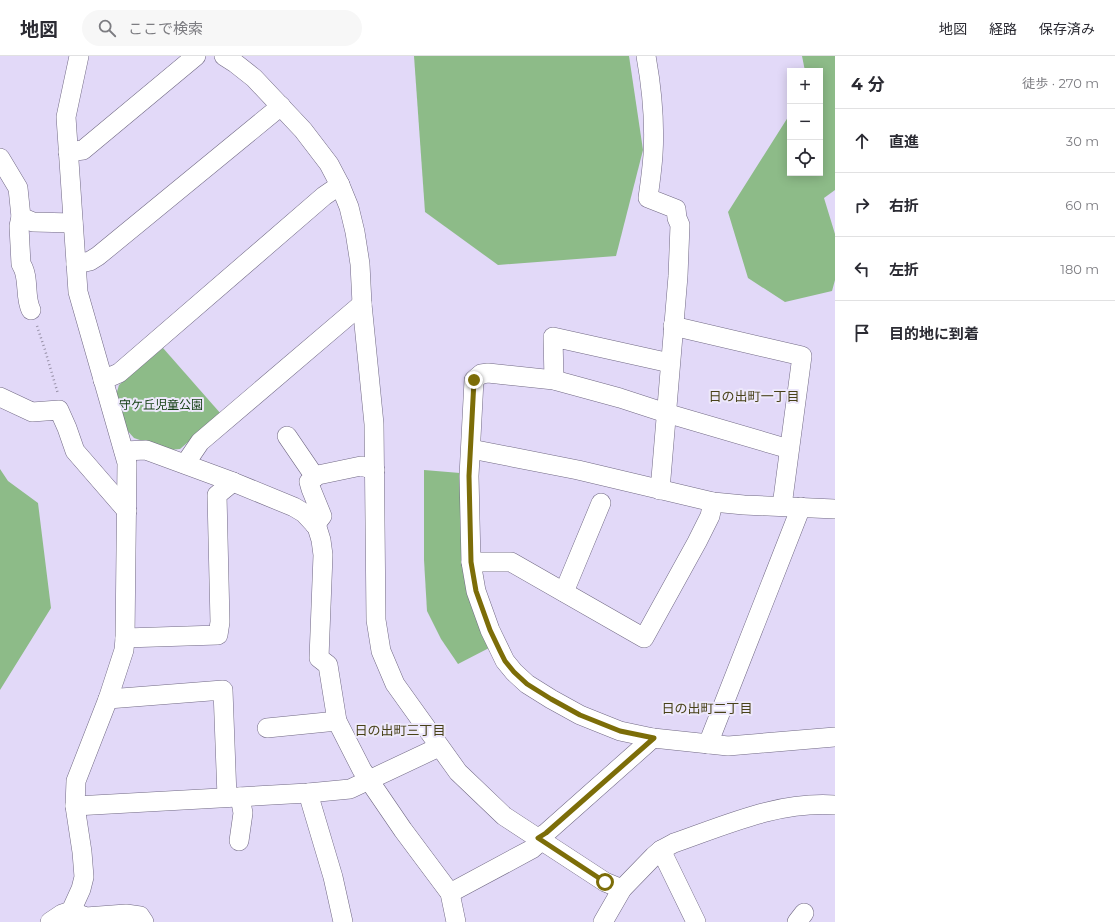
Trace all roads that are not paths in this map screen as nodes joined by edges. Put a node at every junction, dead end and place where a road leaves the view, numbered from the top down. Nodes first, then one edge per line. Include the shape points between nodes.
1 (79, 56) edge
2 (196, 56) edge
3 (224, 56) edge
4 (646, 56) edge
5 (281, 106) junction
6 (68, 152) junction
7 (0, 158) edge
8 (340, 185) junction
9 (21, 217) junction
10 (73, 223) junction
11 (76, 264) junction
12 (362, 304) junction
13 (31, 310) road end
14 (673, 326) junction
15 (670, 363) junction
16 (103, 380) junction
17 (554, 380) junction
18 (0, 397) edge
19 (666, 413) junction
20 (287, 436) dead end
21 (789, 449) junction
22 (471, 450) junction
23 (124, 451) junction
24 (185, 464) junction
25 (375, 470) junction
26 (312, 480) junction
27 (233, 482) junction
28 (660, 490) junction
29 (713, 502) junction
30 (601, 504) dead end
31 (782, 506) junction
32 (801, 507) junction
33 (835, 509) edge
34 (127, 511) junction
35 (315, 525) junction
36 (471, 562) junction
37 (564, 592) junction
38 (126, 638) junction
39 (108, 699) junction
40 (337, 721) junction
41 (267, 728) dead end
42 (654, 738) junction
43 (835, 738) edge
44 (708, 744) junction
45 (439, 747) junction
46 (370, 780) junction
47 (308, 793) junction
48 (233, 797) junction
49 (835, 805) edge
50 (76, 806) junction
51 (540, 840) junction
52 (239, 841) dead end
53 (661, 850) junction
54 (622, 889) junction
55 (450, 893) junction
56 (71, 916) edge
57 (50, 922) edge
58 (144, 922) edge
59 (342, 922) edge
60 (456, 922) edge
61 (603, 922) edge
62 (696, 922) edge

1 - 6 street via 66,117
2 - 6 street via 83,150
3 - 5 street via 254,78
4 - 14 street via 653,118 653,156 648,198 676,209 680,225
5 - 8 street via 329,164
5 - 11 street via 98,256
6 - 10 street
7 - 9 street via 18,188
8 - 12 street via 355,232
8 - 16 street via 119,373
9 - 10 street via 33,222
9 - 13 street via 21,264 25,269
10 - 11 street
11 - 16 street via 78,292
12 - 24 street via 200,442
12 - 25 street via 374,424
14 - 15 street
14 - 21 street via 802,356
15 - 17 street via 553,337
15 - 19 street
16 - 23 street
17 - 19 street
17 - 22 street via 481,374 474,380
18 - 34 street via 32,412 59,410 75,451
19 - 21 street
19 - 28 street
20 - 26 street
21 - 31 street
22 - 28 street via 578,470
22 - 36 street
23 - 24 street via 146,450
23 - 34 street via 127,463
24 - 27 street
25 - 26 street via 361,466 318,475
25 - 45 street via 377,635 395,684
26 - 35 street via 311,489 322,516
27 - 35 street via 294,507
27 - 38 street via 217,494 220,622 218,635
28 - 29 street
29 - 31 street
29 - 37 street via 710,516 698,542 644,638
30 - 37 street
31 - 32 street
32 - 33 street
32 - 44 street
34 - 38 street
35 - 40 street via 323,555 319,658 328,666
36 - 37 street via 511,562
36 - 42 street via 476,591 490,630 505,661 514,672 527,684 580,715 620,731
38 - 39 street
39 - 48 street via 223,690
39 - 50 street via 76,781
40 - 41 street
40 - 46 street via 362,770
42 - 44 street
42 - 51 street
43 - 44 street via 728,746
45 - 46 street
45 - 51 street via 458,772 494,807
46 - 47 street via 350,788
46 - 55 street
47 - 48 street
47 - 59 street via 333,877
48 - 50 street
48 - 52 street via 243,813
49 - 53 street via 805,805 768,811 674,843
50 - 56 street via 84,876
51 - 54 street via 605,882
51 - 55 street via 532,849
53 - 54 street
53 - 62 street
54 - 61 street
55 - 60 street
56 - 57 street via 62,914
56 - 58 street via 126,914 140,916

